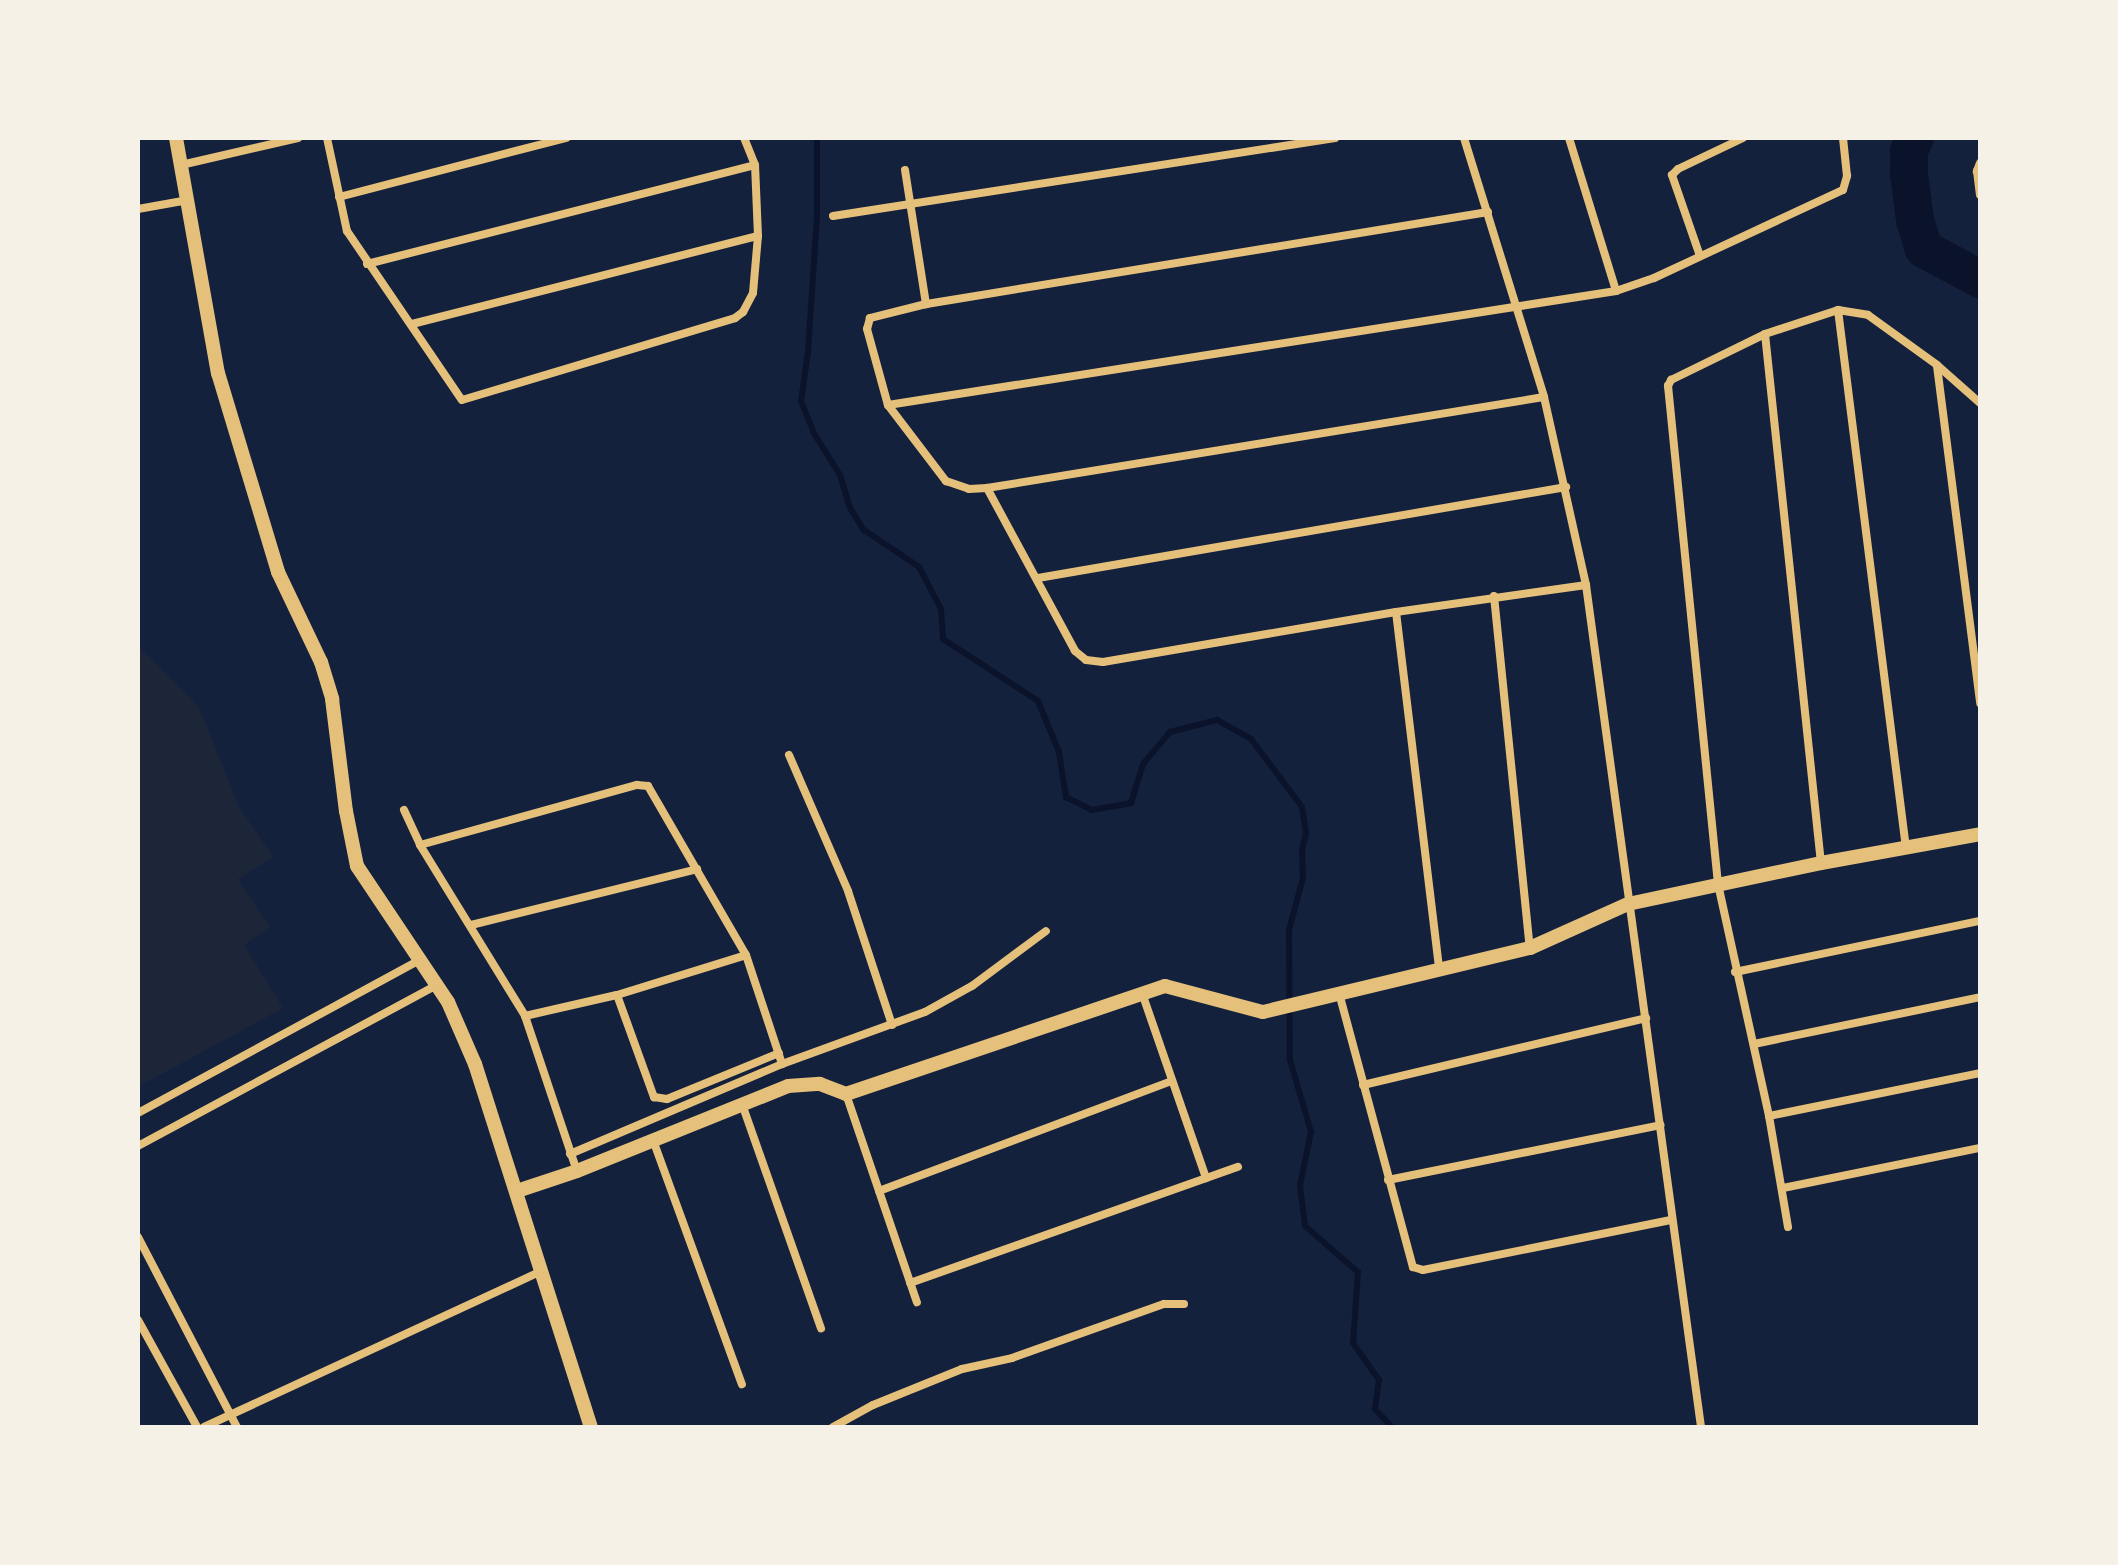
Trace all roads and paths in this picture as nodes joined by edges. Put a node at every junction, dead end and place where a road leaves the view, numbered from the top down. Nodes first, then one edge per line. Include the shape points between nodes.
1 (176, 138) edge
2 (298, 138) edge
3 (327, 138) edge
4 (566, 138) edge
5 (744, 138) edge
6 (1335, 138) edge
7 (1464, 138) edge
8 (1569, 138) edge
9 (1743, 138) edge
10 (1843, 138) edge
11 (1980, 163) edge
12 (181, 165) junction
13 (755, 165) junction
14 (905, 170) dead end
15 (1980, 195) edge
16 (339, 197) junction
17 (188, 200) junction
18 (913, 206) junction
19 (138, 209) edge
20 (1488, 212) junction
21 (833, 216) dead end
22 (758, 236) junction
23 (1700, 256) junction
24 (367, 264) junction
25 (1616, 291) junction
26 (926, 304) junction
27 (1517, 306) junction
28 (1838, 310) junction
29 (412, 324) junction
30 (1765, 334) junction
31 (1937, 365) junction
32 (1544, 397) junction
33 (1980, 403) edge
34 (888, 405) junction
35 (1566, 487) junction
36 (987, 488) junction
37 (1038, 578) junction
38 (1586, 585) junction
39 (1494, 596) junction
40 (1396, 612) junction
41 (1980, 703) edge
42 (789, 755) dead end
43 (404, 810) dead end
44 (1980, 834) edge
45 (420, 845) junction
46 (1906, 848) junction
47 (1821, 863) junction
48 (697, 869) junction
49 (1718, 884) junction
50 (1628, 904) junction
51 (1980, 921) edge
52 (471, 925) junction
53 (1046, 931) dead end
54 (1530, 948) junction
55 (746, 955) junction
56 (418, 961) junction
57 (1439, 968) junction
58 (1735, 972) junction
59 (437, 985) junction
60 (1142, 992) junction
61 (1339, 992) junction
62 (617, 995) junction
63 (1980, 997) edge
64 (525, 1016) junction
65 (1646, 1018) junction
66 (892, 1025) junction
67 (1754, 1044) junction
68 (779, 1053) junction
69 (782, 1064) junction
70 (1980, 1073) edge
71 (1172, 1081) junction
72 (1363, 1085) junction
73 (846, 1094) junction
74 (742, 1104) junction
75 (138, 1113) edge
76 (1769, 1116) junction
77 (1660, 1125) junction
78 (653, 1140) junction
79 (138, 1146) edge
80 (1980, 1148) edge
81 (570, 1154) junction
82 (1238, 1167) dead end
83 (577, 1171) junction
84 (1206, 1178) junction
85 (1388, 1180) junction
86 (1783, 1188) junction
87 (517, 1191) junction
88 (879, 1191) junction
89 (1672, 1220) junction
90 (1788, 1227) dead end
91 (138, 1237) edge
92 (543, 1270) junction
93 (910, 1283) junction
94 (917, 1302) dead end
95 (1184, 1304) dead end
96 (138, 1320) edge
97 (821, 1328) dead end
98 (742, 1384) dead end
99 (231, 1414) junction
100 (197, 1427) edge
101 (204, 1427) edge
102 (237, 1427) edge
103 (591, 1427) edge
104 (833, 1427) edge
105 (1701, 1427) edge

1 - 12 street
2 - 12 street
3 - 16 street
4 - 16 street
5 - 13 street
6 - 18 street
7 - 20 street
8 - 25 street
9 - 23 street via 1672,175
10 - 23 street via 1843,190
11 - 15 street
12 - 17 street
13 - 22 street
13 - 24 street
14 - 18 street
16 - 24 street via 347,231
17 - 19 street
17 - 56 street via 218,373 245,471 278,572 321,662 332,699 357,866
18 - 21 street
18 - 26 street
20 - 26 street
20 - 27 street
22 - 29 street
22 - 29 street via 750,304 735,318 468,400 455,394
23 - 25 street
24 - 29 street
25 - 27 street
26 - 34 street via 867,320
27 - 32 street
27 - 34 street
28 - 30 street
28 - 31 street via 1868,315
28 - 46 street
30 - 47 street
30 - 49 street via 1671,380 1667,398
31 - 33 street
31 - 41 street
32 - 35 street
32 - 36 street
34 - 36 street via 946,481 969,489
35 - 37 street
35 - 38 street
36 - 37 street
37 - 40 street via 1075,651 1086,660 1103,662
38 - 39 street
38 - 50 street
39 - 40 street
39 - 54 street
40 - 57 street
42 - 66 street via 848,891
43 - 45 street
44 - 46 street
45 - 48 street via 637,785 652,789
45 - 52 street
46 - 47 street
47 - 49 street
48 - 52 street
48 - 55 street
49 - 50 street
49 - 58 street
50 - 54 street
50 - 65 street
51 - 58 street
52 - 64 street
53 - 66 street via 972,986
54 - 57 street
55 - 62 street
55 - 68 street
56 - 59 street
56 - 75 street
57 - 61 street
58 - 67 street
59 - 79 street
59 - 87 street via 475,1064
60 - 61 street via 1173,986 1256,1012
60 - 71 street
60 - 73 street
61 - 72 street
62 - 64 street
62 - 68 street via 651,1094 667,1099
63 - 67 street
64 - 81 street
65 - 72 street
65 - 77 street
66 - 69 street
67 - 76 street
68 - 69 street
69 - 81 street
70 - 76 street
71 - 84 street
71 - 88 street
72 - 85 street
73 - 74 street via 820,1084 788,1086
73 - 88 street
74 - 78 street
74 - 97 street
76 - 86 street
77 - 85 street
77 - 89 street
78 - 83 street
78 - 98 street
80 - 86 street
81 - 83 street
82 - 84 street
83 - 87 street
84 - 93 street
85 - 89 street via 1417,1270
86 - 90 street
87 - 92 street
88 - 93 street
89 - 105 street
91 - 99 street
92 - 99 street
92 - 103 street
93 - 94 street
95 - 104 street via 1164,1304 1012,1358 962,1369
96 - 100 street
99 - 101 street
99 - 102 street

